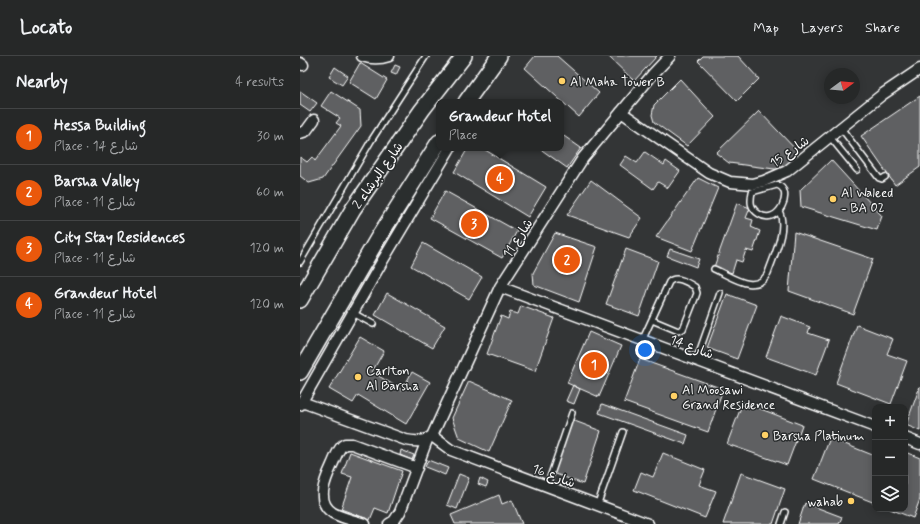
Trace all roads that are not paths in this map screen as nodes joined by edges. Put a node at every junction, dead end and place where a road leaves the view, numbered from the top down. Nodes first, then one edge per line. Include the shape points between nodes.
1 (362, 56) edge
2 (389, 56) edge
3 (426, 56) edge
4 (464, 56) edge
5 (499, 56) edge
6 (670, 56) edge
7 (920, 69) edge
8 (468, 99) edge
9 (621, 112) junction
10 (314, 120) dead end
11 (841, 128) junction
12 (300, 133) edge
13 (830, 137) junction
14 (436, 147) edge
15 (448, 151) edge
16 (857, 170) dead end
17 (885, 177) dead end
18 (752, 188) junction
19 (779, 211) junction
20 (300, 262) edge
21 (714, 269) dead end
22 (500, 287) junction
23 (720, 293) dead end
24 (300, 300) edge
25 (353, 313) junction
26 (652, 320) junction
27 (373, 324) dead end
28 (642, 341) junction
29 (696, 361) junction
30 (300, 372) edge
31 (301, 403) edge
32 (572, 413) dead end
33 (872, 426) edge
34 (623, 432) dead end
35 (430, 438) junction
36 (908, 439) edge
37 (920, 444) edge
38 (417, 468) junction
39 (547, 486) junction
40 (597, 506) junction
41 (785, 512) dead end
42 (365, 524) edge
43 (389, 524) edge
44 (648, 524) edge
45 (781, 524) edge

1 - 2 street via 372,59
3 - 20 lane via 371,141
4 - 24 street, شارع البرشاء 2 via 422,110 353,209
5 - 8 street
6 - 9 street, شارع 11
7 - 11 street, شارع 15
9 - 18 street, شارع 15 via 709,173
9 - 22 street, شارع 11 via 583,158
10 - 12 street via 306,131
11 - 13 street, شارع 15
11 - 17 lane via 879,178
13 - 16 lane
13 - 18 street, شارع 15 via 786,171
14 - 30 street via 382,232
15 - 25 street
18 - 19 lane via 751,205 754,210 769,217
18 - 19 lane via 777,185 783,188 785,194
19 - 21 lane via 783,220 782,230 765,279 760,283 748,284
22 - 28 street, شارع 14
22 - 35 street, شارع 11
23 - 29 lane
25 - 27 lane
25 - 31 street
26 - 26 lane via 670,280 678,279 695,287 697,293 683,329 678,331
26 - 28 lane
28 - 29 street, شارع 14
29 - 33 street, شارع 14
31 - 35 street via 406,440
32 - 39 lane
34 - 40 lane
35 - 38 street, شارع 11
35 - 39 street, شارع 16 via 451,450
36 - 37 street
38 - 42 street via 352,444 342,446 324,482 325,502 333,513
38 - 43 street, شارع 11 via 400,512
39 - 40 street, شارع 16
40 - 44 street, شارع 16
41 - 45 lane

